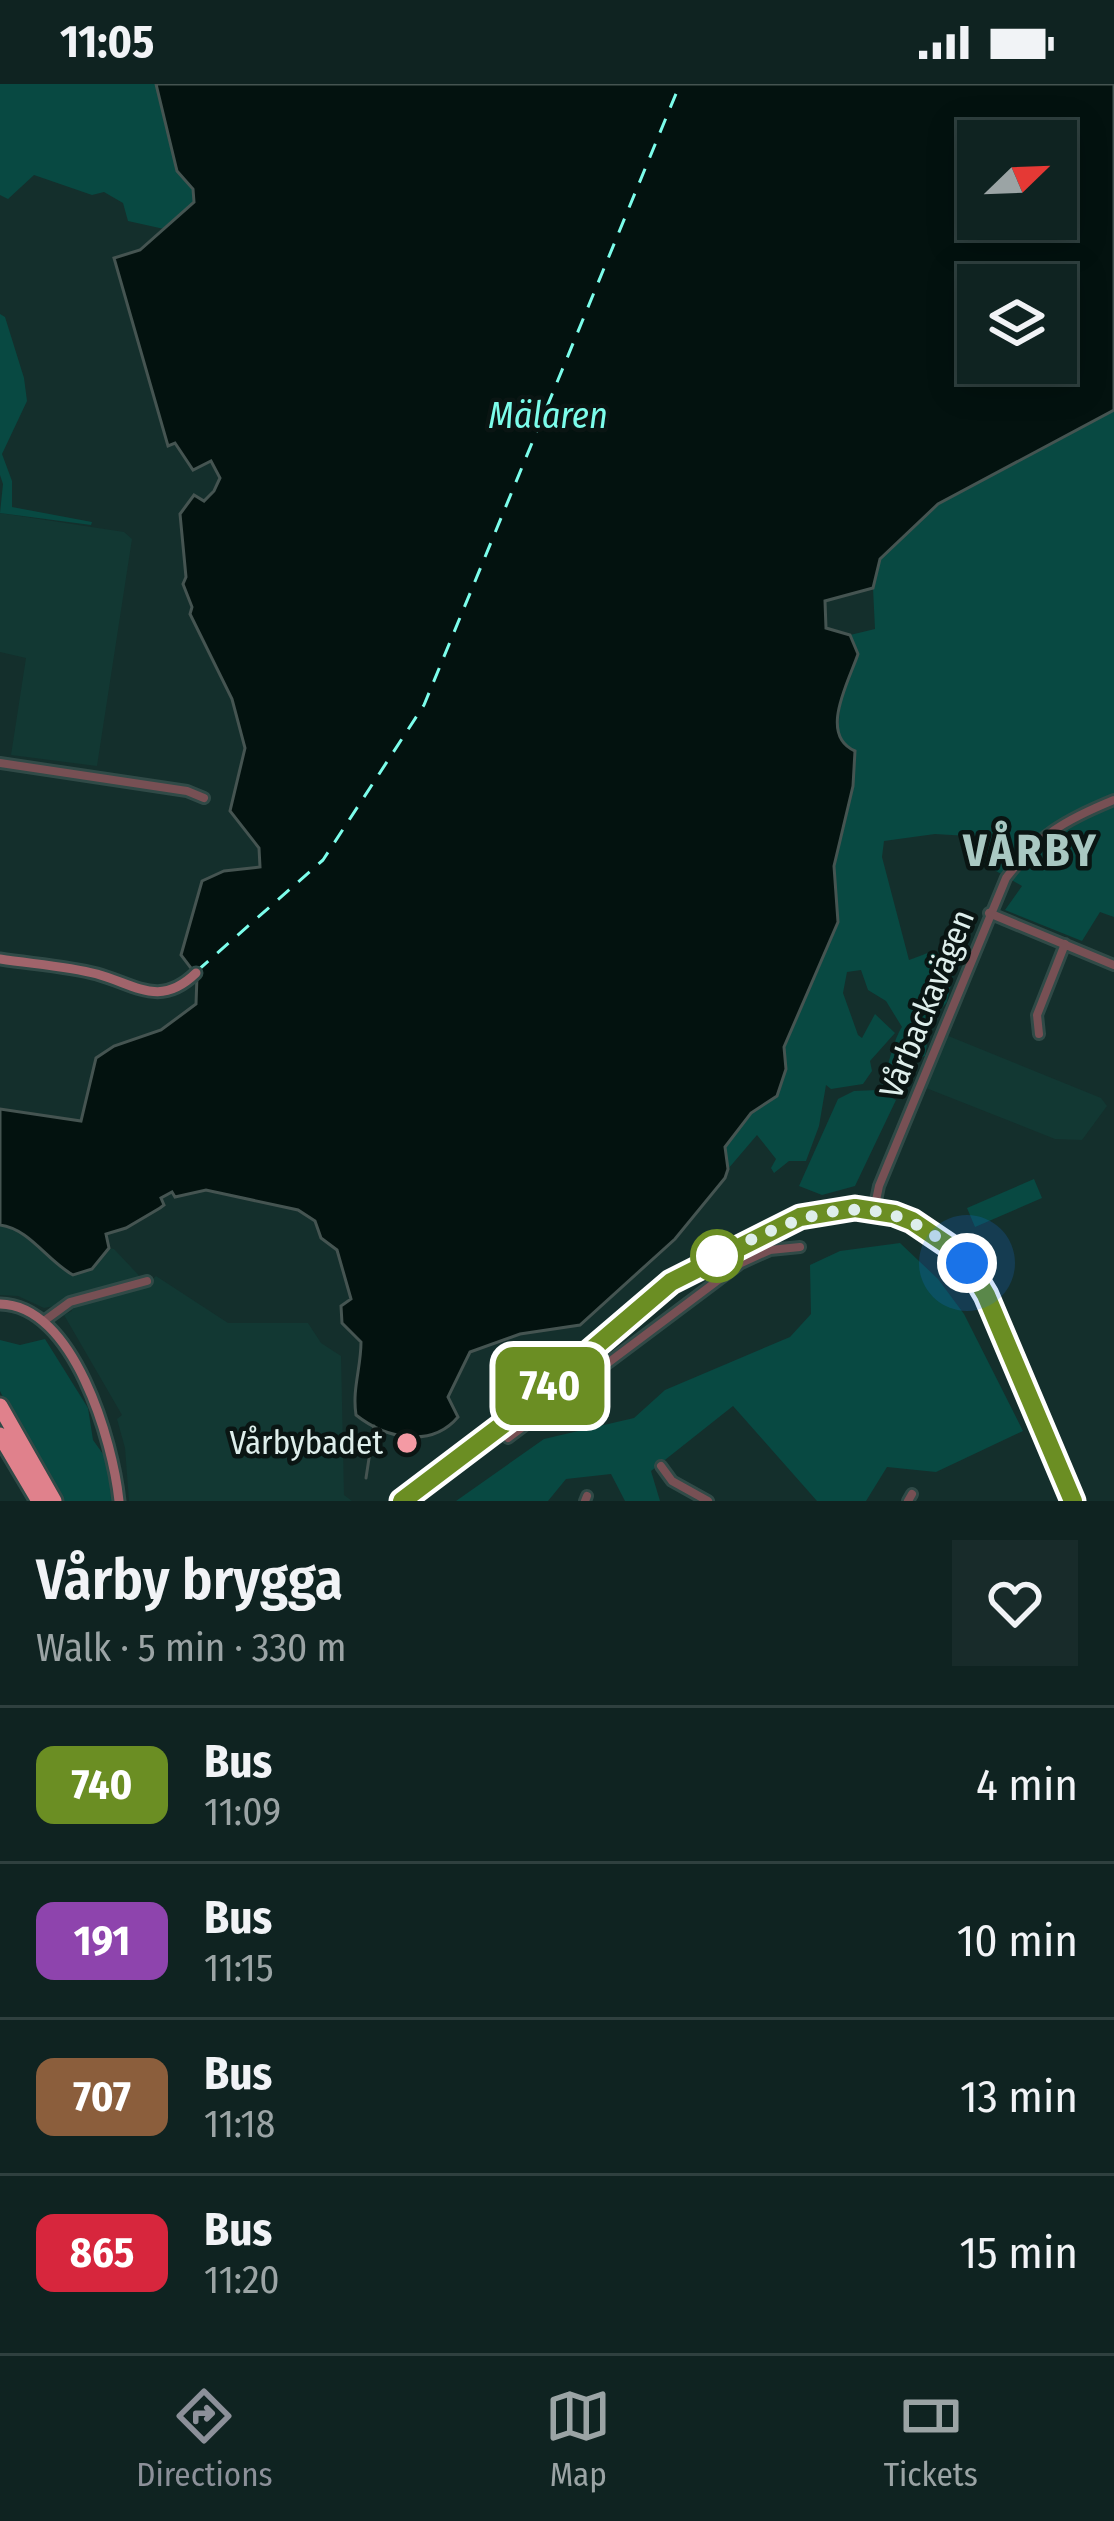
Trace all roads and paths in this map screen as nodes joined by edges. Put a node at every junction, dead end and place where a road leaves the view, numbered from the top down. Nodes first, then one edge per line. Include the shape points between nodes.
1 (0, 763) edge
2 (204, 798) dead end
3 (1114, 800) edge
4 (988, 913) junction
5 (1065, 944) junction
6 (0, 959) edge
7 (1114, 965) edge
8 (196, 973) dead end
9 (1039, 1034) dead end
10 (874, 1210) junction
11 (800, 1247) dead end
12 (734, 1248) junction
13 (741, 1263) junction
14 (147, 1281) dead end
15 (0, 1304) edge
16 (44, 1321) junction
17 (580, 1360) junction
18 (591, 1375) junction
19 (0, 1406) edge
20 (0, 1435) edge
21 (508, 1438) dead end
22 (661, 1466) dead end
23 (39, 1501) edge
24 (54, 1501) edge
25 (119, 1501) edge
26 (401, 1501) edge
27 (708, 1501) edge
28 (1073, 1501) edge

1 - 2 street
3 - 4 street, Vårbackavägen via 1040,838
4 - 5 street
4 - 10 street, Vårbackavägen
5 - 7 street
5 - 9 street via 1037,1015
6 - 8 street via 154,992
10 - 12 street via 820,1211
10 - 28 street via 929,1230 967,1263
11 - 13 street
12 - 13 street
12 - 17 street via 671,1282
13 - 18 street
14 - 16 street via 70,1302
15 - 16 street
16 - 25 street via 100,1413
17 - 18 street
17 - 26 street
18 - 21 street
19 - 24 highway
20 - 23 highway
22 - 27 street

